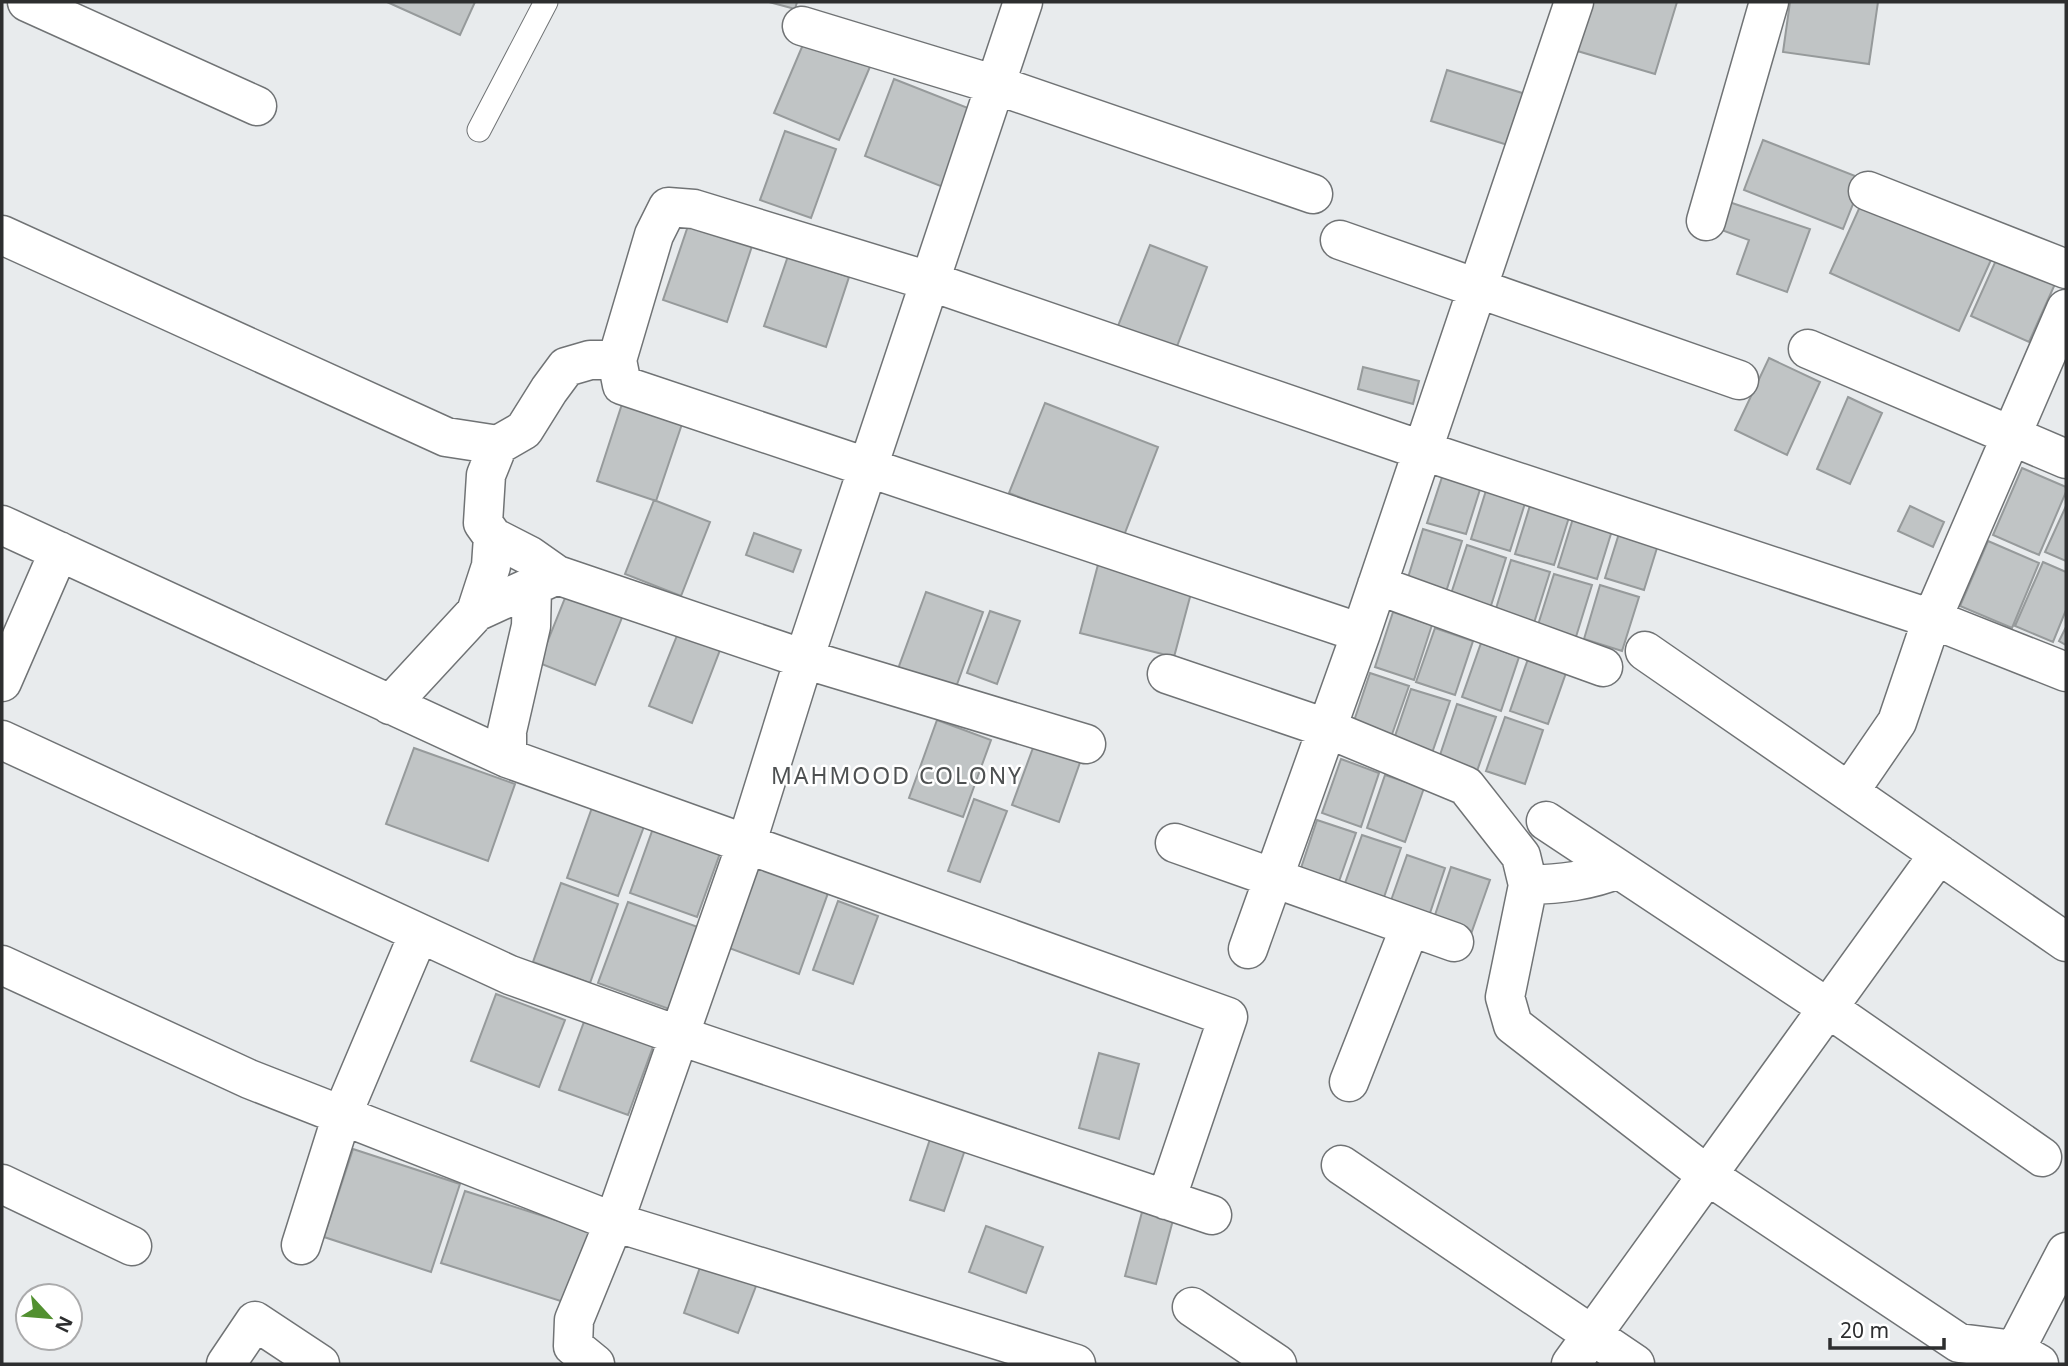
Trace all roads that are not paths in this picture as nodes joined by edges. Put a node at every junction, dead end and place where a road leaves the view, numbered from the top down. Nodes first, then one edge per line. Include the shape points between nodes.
1 (27, 2) edge
2 (546, 2) edge
3 (1023, 2) edge
4 (1574, 2) edge
5 (1769, 2) edge
6 (802, 26) dead end
7 (996, 85) junction
8 (257, 106) dead end
9 (479, 130) dead end
10 (1868, 191) dead end
11 (1313, 194) dead end
12 (1706, 221) dead end
13 (2, 234) edge
14 (1340, 240) dead end
15 (2066, 269) edge
16 (929, 281) junction
17 (1476, 288) junction
18 (2066, 309) edge
19 (1808, 349) dead end
20 (617, 360) junction
21 (1739, 380) dead end
22 (2012, 436) junction
23 (498, 445) junction
24 (1421, 450) junction
25 (2066, 459) edge
26 (867, 467) junction
27 (2, 525) edge
28 (493, 537) junction
29 (59, 551) junction
30 (545, 581) junction
31 (1377, 584) junction
32 (476, 612) junction
33 (1932, 619) junction
34 (1361, 633) junction
35 (1645, 651) dead end
36 (804, 659) junction
37 (1602, 667) dead end
38 (2066, 672) edge
39 (1167, 674) dead end
40 (2, 682) edge
41 (390, 705) junction
42 (1326, 728) junction
43 (2, 740) edge
44 (1086, 744) dead end
45 (507, 758) junction
46 (1849, 792) junction
47 (1546, 821) dead end
48 (1175, 843) dead end
49 (746, 845) junction
50 (1939, 854) junction
51 (1618, 869) junction
52 (1273, 879) junction
53 (1528, 885) junction
54 (1410, 927) junction
55 (419, 933) junction
56 (1454, 942) dead end
57 (2066, 942) edge
58 (1248, 949) dead end
59 (2, 965) edge
60 (1828, 1008) junction
61 (680, 1036) junction
62 (1349, 1082) dead end
63 (342, 1115) junction
64 (2042, 1157) dead end
65 (1341, 1165) dead end
66 (1707, 1175) junction
67 (2, 1184) edge
68 (1166, 1200) junction
69 (1212, 1215) dead end
70 (614, 1222) junction
71 (300, 1245) dead end
72 (132, 1246) dead end
73 (2066, 1252) edge
74 (1192, 1307) dead end
75 (1582, 1350) edge
76 (1950, 1354) edge
77 (2027, 1357) edge
78 (226, 1364) edge
79 (320, 1364) edge
80 (595, 1364) edge
81 (1076, 1364) edge
82 (1277, 1364) edge
83 (1636, 1364) edge

1 - 8 street
2 - 9 lane
3 - 7 street
4 - 17 street
5 - 12 street
6 - 7 street
7 - 11 street
7 - 16 street
10 - 15 street
13 - 23 street via 446,437
14 - 17 street
16 - 20 street via 694,209 668,207 654,235
16 - 24 street
16 - 26 street
17 - 21 street
17 - 24 street
18 - 22 street
19 - 22 street
20 - 23 street via 590,360 566,367 524,430
20 - 26 street via 622,385
22 - 25 street
22 - 33 street
23 - 28 street via 486,475 484,523
24 - 31 street
24 - 33 street
26 - 34 street
26 - 36 street
27 - 29 street
28 - 30 street via 530,556
28 - 32 street via 491,566
29 - 40 street
29 - 41 street
30 - 32 street
30 - 36 street
30 - 45 street via 507,731
31 - 34 street
31 - 37 street
32 - 41 street
33 - 38 street
33 - 46 street via 1897,722
34 - 42 street
35 - 46 street
36 - 44 street
36 - 49 street
39 - 42 street
41 - 45 street
42 - 52 street
42 - 53 street via 1466,786 1521,856
43 - 55 street
45 - 49 street
46 - 50 street
47 - 51 street
48 - 52 street
49 - 61 street
49 - 68 street via 1228,1017
50 - 57 street
50 - 60 street
51 - 53 street via 1560,884
51 - 60 street
52 - 54 street
52 - 58 street
53 - 66 street via 1505,997 1514,1025
54 - 56 street
54 - 62 street
55 - 61 street via 510,975
55 - 63 street
59 - 63 street via 249,1079
60 - 64 street
60 - 66 street
61 - 68 street
61 - 70 street
63 - 70 street
63 - 71 street
65 - 75 street
66 - 75 street
66 - 76 street
67 - 72 street
68 - 69 street
70 - 80 street via 574,1320 573,1346
70 - 81 street
73 - 77 street
74 - 82 street
75 - 83 street
76 - 77 street
78 - 79 street via 255,1321

